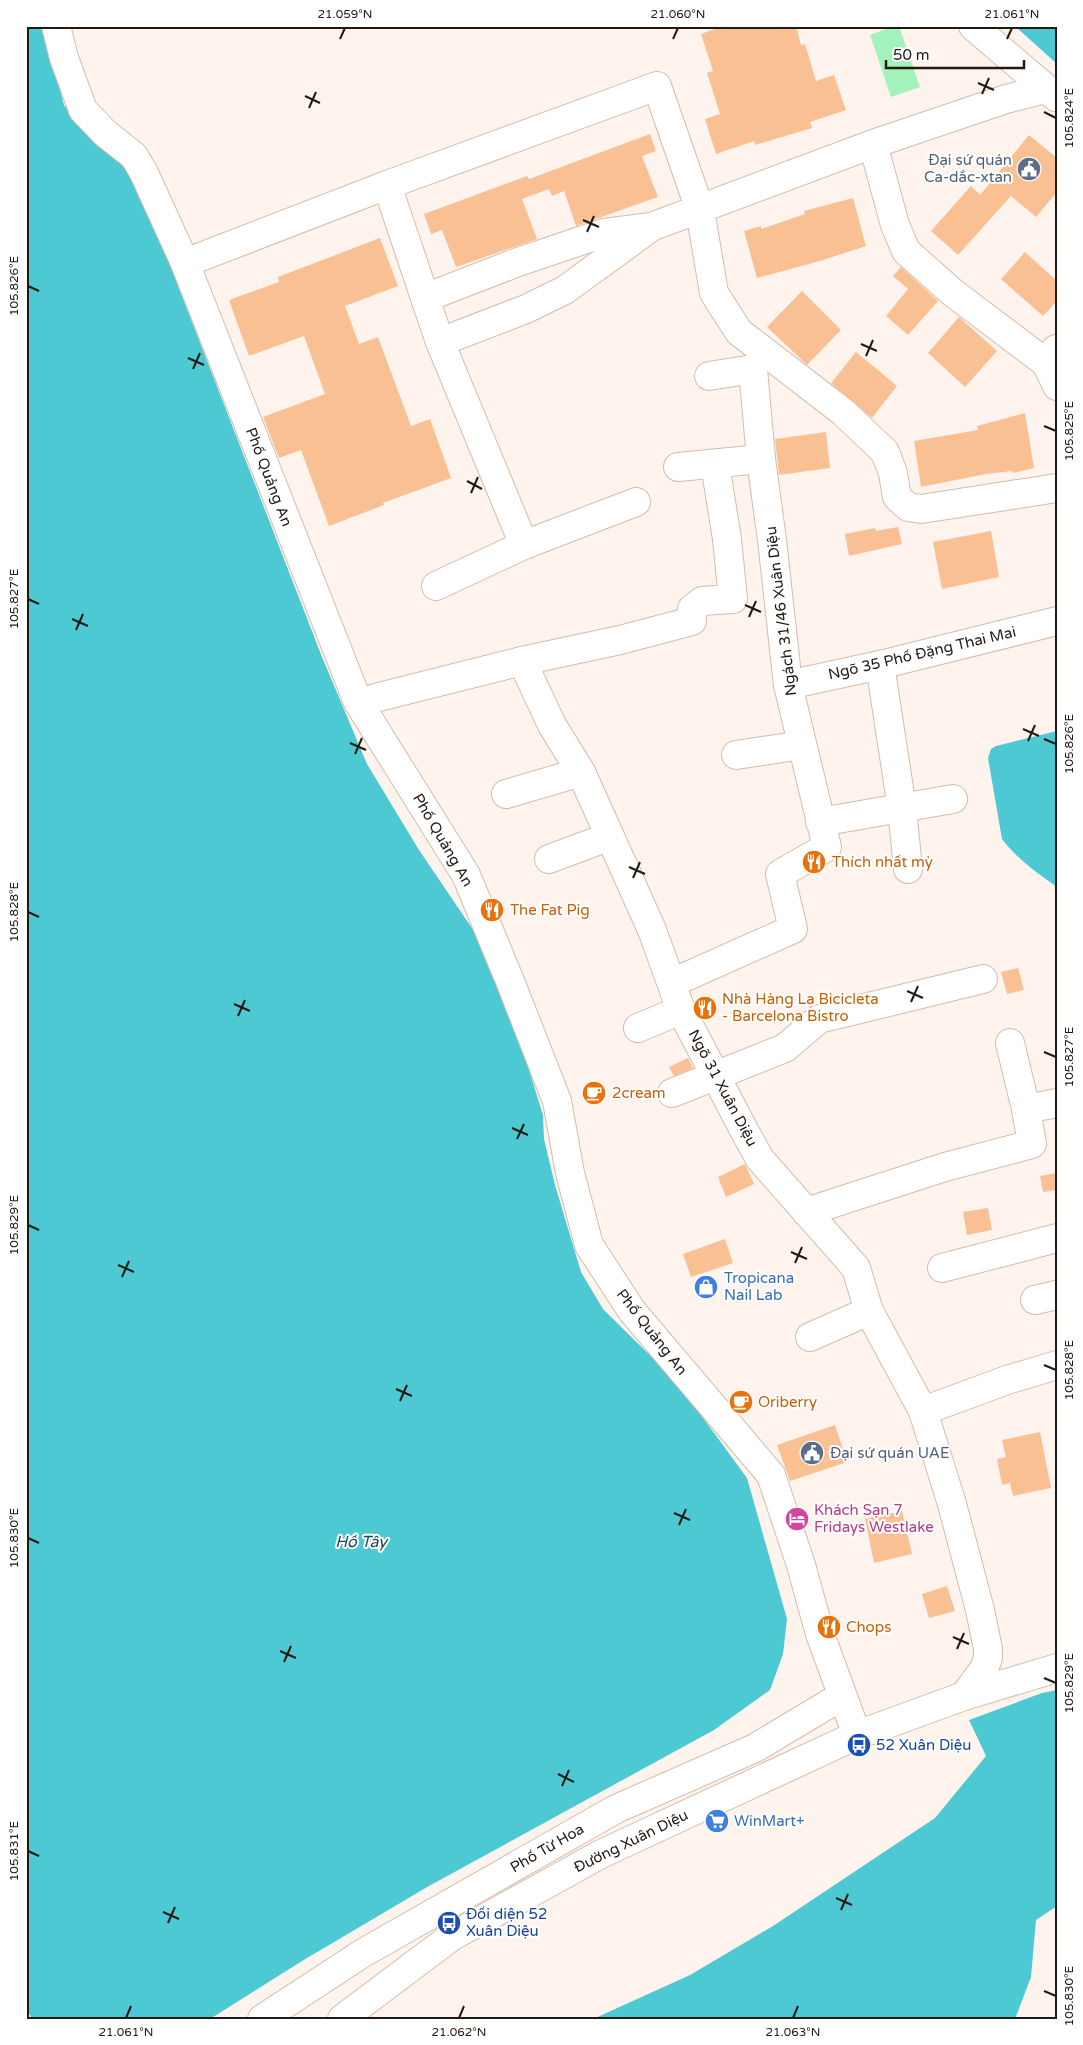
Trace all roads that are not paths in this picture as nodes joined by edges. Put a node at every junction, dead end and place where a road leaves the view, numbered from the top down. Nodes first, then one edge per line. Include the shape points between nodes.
1 (56, 26) edge
2 (973, 26) edge
3 (1051, 93) edge
4 (873, 144) junction
5 (387, 186) junction
6 (700, 210) junction
7 (650, 228) junction
8 (548, 252) junction
9 (185, 263) junction
10 (566, 290) junction
11 (425, 298) junction
12 (440, 342) junction
13 (1053, 366) edge
14 (709, 376) dead end
15 (761, 460) junction
16 (716, 464) junction
17 (678, 467) dead end
18 (1057, 488) edge
19 (636, 502) dead end
20 (524, 545) junction
21 (436, 586) dead end
22 (1057, 621) edge
23 (522, 661) junction
24 (880, 665) junction
25 (788, 684) junction
26 (376, 698) dead end
27 (802, 745) junction
28 (736, 755) dead end
29 (581, 772) junction
30 (506, 794) dead end
31 (953, 799) dead end
32 (902, 808) junction
33 (820, 822) junction
34 (608, 837) junction
35 (549, 859) dead end
36 (908, 869) dead end
37 (982, 978) dead end
38 (672, 984) junction
39 (681, 1010) junction
40 (638, 1028) dead end
41 (1010, 1043) dead end
42 (717, 1075) junction
43 (672, 1093) dead end
44 (1057, 1103) edge
45 (1026, 1109) junction
46 (806, 1212) junction
47 (1057, 1238) edge
48 (942, 1268) dead end
49 (869, 1311) junction
50 (810, 1337) dead end
51 (1057, 1365) edge
52 (923, 1410) junction
53 (1057, 1668) edge
54 (842, 1696) junction
55 (964, 1696) junction
56 (857, 1735) junction
57 (262, 2019) edge
58 (342, 2019) edge

1 - 9 street, Phố Quảng An via 83,110 134,156
2 - 3 street
3 - 4 street via 1006,99
4 - 6 street
4 - 13 street via 895,224 906,251 952,292
5 - 6 street via 657,86
5 - 9 street
5 - 11 street
6 - 7 street
6 - 18 street via 714,293 739,332 843,412 885,452 897,497 908,507 921,509
7 - 8 street via 604,232
7 - 10 street
8 - 10 street
8 - 11 street
9 - 54 street, Phố Quảng An via 358,702 466,875 510,981 557,1101 570,1173 589,1245 632,1311 771,1475
10 - 12 street
11 - 12 street
12 - 20 street
14 - 15 street, Ngách 31/46 Xuân Diệu via 754,369
15 - 16 street
15 - 25 street, Ngách 31/46 Xuân Diệu
16 - 17 street
16 - 23 street via 728,539 733,599 702,601 692,610 692,621
19 - 20 street
20 - 21 street
22 - 24 street, Ngõ 35 Phố Đặng Thai Mai
23 - 26 street
23 - 29 street, Ngõ 31 Xuân Diệu via 552,725
24 - 25 street, Ngõ 35 Phố Đặng Thai Mai
24 - 32 street
25 - 27 street, Ngách 31/46 Xuân Diệu
27 - 28 street
27 - 33 street, Ngách 31/46 Xuân Diệu
29 - 30 street
29 - 34 street, Ngõ 31 Xuân Diệu
31 - 32 street
32 - 33 street
32 - 36 street
33 - 38 street, Ngách 31/46 Xuân Diệu via 827,847 780,874 793,929
34 - 35 street
34 - 38 street, Ngõ 31 Xuân Diệu via 652,930
37 - 42 street via 819,1019 785,1048
38 - 39 street, Ngõ 31 Xuân Diệu
39 - 40 street
39 - 42 street, Ngõ 31 Xuân Diệu
41 - 45 street
42 - 43 street
42 - 46 street, Ngõ 31 Xuân Diệu via 760,1158
44 - 45 street
45 - 46 street via 1032,1144 936,1170
46 - 49 street, Ngõ 31 Xuân Diệu via 856,1268
47 - 48 street
49 - 50 street
49 - 52 street, Ngõ 31 Xuân Diệu
51 - 52 street
52 - 55 street, Ngõ 31 Xuân Diệu via 952,1504 988,1649 984,1669
53 - 55 street, Đường Xuân Diệu
54 - 56 street, Phố Quảng An
54 - 57 street, Phố Từ Hoa via 756,1748 616,1809 363,1954
55 - 56 street, Đường Xuân Diệu
56 - 58 street, Đường Xuân Diệu via 602,1854 451,1937

